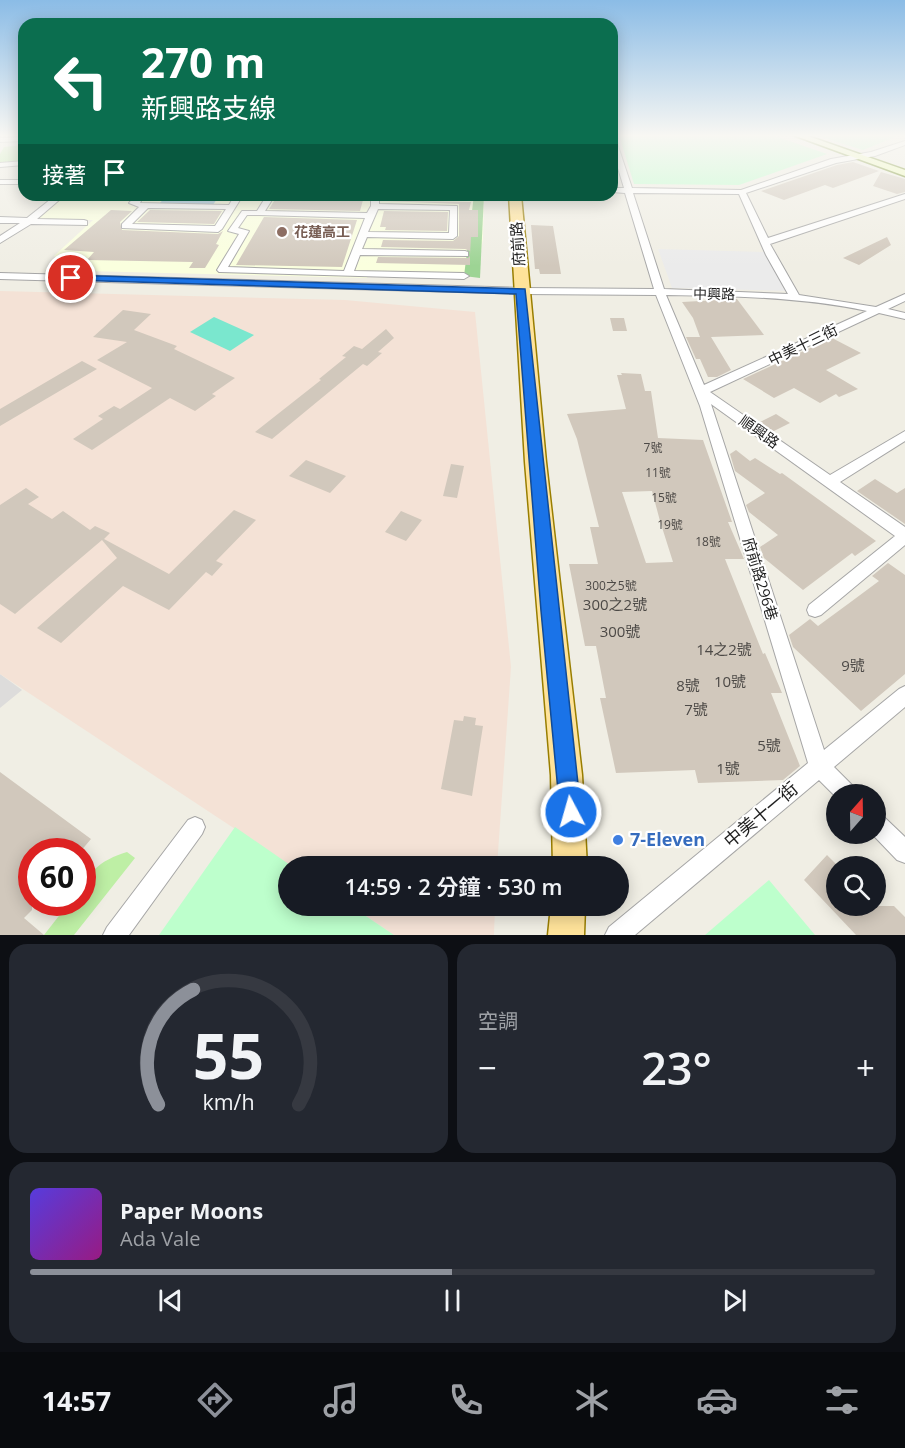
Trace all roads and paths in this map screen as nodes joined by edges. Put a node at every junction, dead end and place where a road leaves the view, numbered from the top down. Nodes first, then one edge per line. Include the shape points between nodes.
1 (624, 179) edge
2 (784, 179) edge
3 (0, 182) edge
4 (18, 182) edge
5 (618, 190) edge
6 (628, 191) junction
7 (742, 192) junction
8 (905, 196) edge
9 (54, 201) edge
10 (135, 201) edge
11 (235, 201) edge
12 (267, 201) edge
13 (374, 201) edge
14 (393, 201) edge
15 (515, 201) edge
16 (146, 206) junction
17 (231, 207) junction
18 (259, 213) junction
19 (370, 216) junction
20 (0, 220) edge
21 (29, 221) junction
22 (84, 223) dead end
23 (363, 234) junction
24 (0, 240) edge
25 (766, 242) junction
26 (356, 252) junction
27 (465, 254) dead end
28 (348, 274) junction
29 (0, 276) edge
30 (464, 276) dead end
31 (0, 284) edge
32 (521, 291) junction
33 (660, 293) junction
34 (795, 297) junction
35 (905, 297) edge
36 (878, 309) junction
37 (905, 316) edge
38 (701, 391) junction
39 (905, 435) edge
40 (829, 482) junction
41 (905, 535) edge
42 (815, 610) dead end
43 (905, 694) edge
44 (819, 766) junction
45 (837, 784) edge
46 (195, 827) dead end
47 (886, 833) edge
48 (905, 852) edge
49 (570, 856) edge
50 (567, 916) edge
51 (115, 935) edge
52 (566, 935) edge
53 (617, 935) edge

1 - 6 street, 順興路
2 - 7 street
3 - 4 street
5 - 6 street
6 - 7 street
6 - 33 street, 順興路
7 - 25 street
8 - 25 street
9 - 21 street
10 - 16 street
11 - 17 street
12 - 18 street
13 - 19 street
14 - 23 street via 454,208 453,236
15 - 32 main road, 府前路
16 - 17 street
16 - 17 street via 125,226 218,229
18 - 19 street
18 - 28 street via 245,213 232,231 245,231 222,270
19 - 23 street
20 - 21 street
21 - 22 street
21 - 24 street
23 - 26 street
25 - 34 street
26 - 27 street
26 - 28 street
28 - 30 street
29 - 32 street
31 - 32 street via 496,296
32 - 33 street, 中興路
32 - 49 main road, 府前路 via 571,812
33 - 34 street, 中興路
33 - 38 street, 順興路
34 - 36 street, 中興路
35 - 36 street, 中美十三街
36 - 37 street, 中興路
36 - 38 street, 中美十三街
38 - 40 street, 順興路
38 - 44 street, 府前路296巷
39 - 40 street
40 - 41 street, 順興路
41 - 42 street
43 - 44 street, 中美十一街
44 - 45 street
44 - 53 street, 中美十一街
46 - 51 street
47 - 48 street
50 - 52 main road

